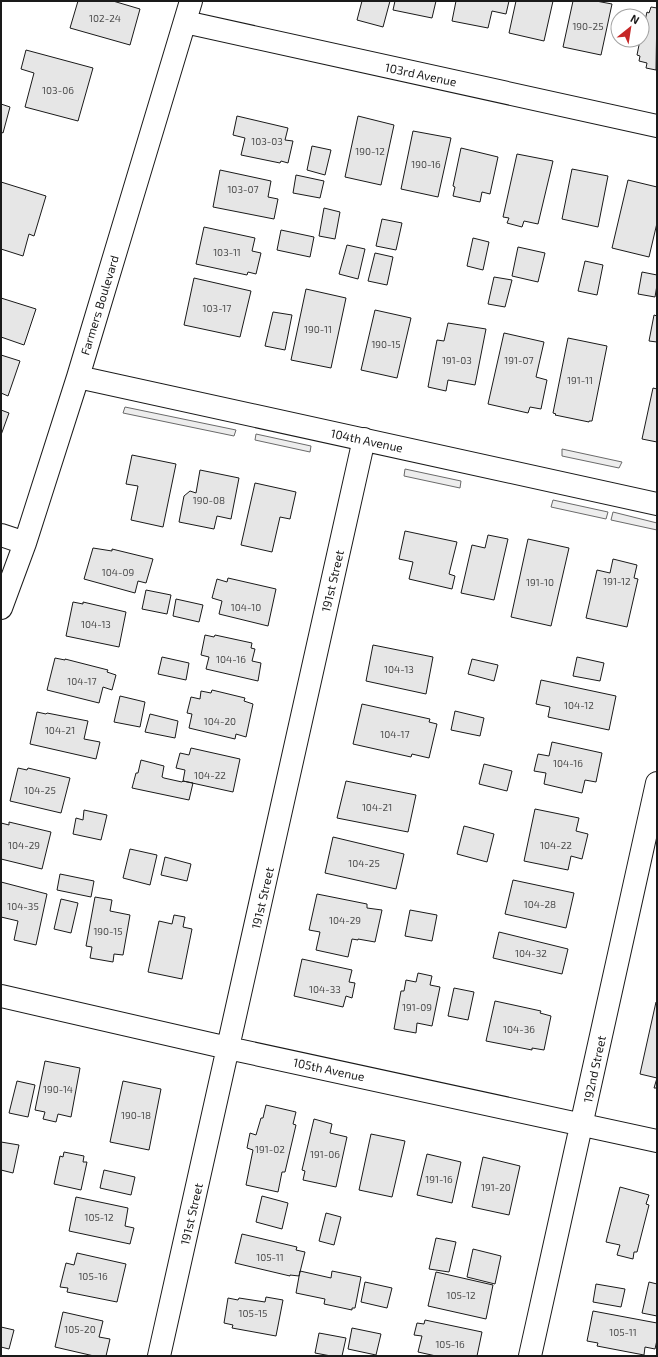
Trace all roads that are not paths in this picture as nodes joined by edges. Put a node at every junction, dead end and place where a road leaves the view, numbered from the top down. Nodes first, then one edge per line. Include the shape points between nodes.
1 (191, 1) edge
2 (185, 22) junction
3 (657, 126) edge
4 (78, 377) junction
5 (364, 439) junction
6 (657, 504) edge
7 (1, 535) edge
8 (25, 543) junction
9 (1, 608) edge
10 (657, 783) edge
11 (1, 996) edge
12 (228, 1048) junction
13 (582, 1124) junction
14 (657, 1141) edge
15 (159, 1356) edge
16 (530, 1356) edge

1 - 2 street, Farmers Boulevard
2 - 3 street, 103rd Avenue
2 - 4 street, Farmers Boulevard
4 - 5 street, 104th Avenue
4 - 8 street, Farmers Boulevard
5 - 6 street, 104th Avenue
5 - 12 street, 191st Street
7 - 8 street
8 - 9 street, Farmers Boulevard
10 - 13 street, 192nd Street
11 - 12 street, 105th Avenue
12 - 13 street, 105th Avenue
12 - 15 street, 191st Street
13 - 14 street, 105th Avenue
13 - 16 street, 192nd Street

